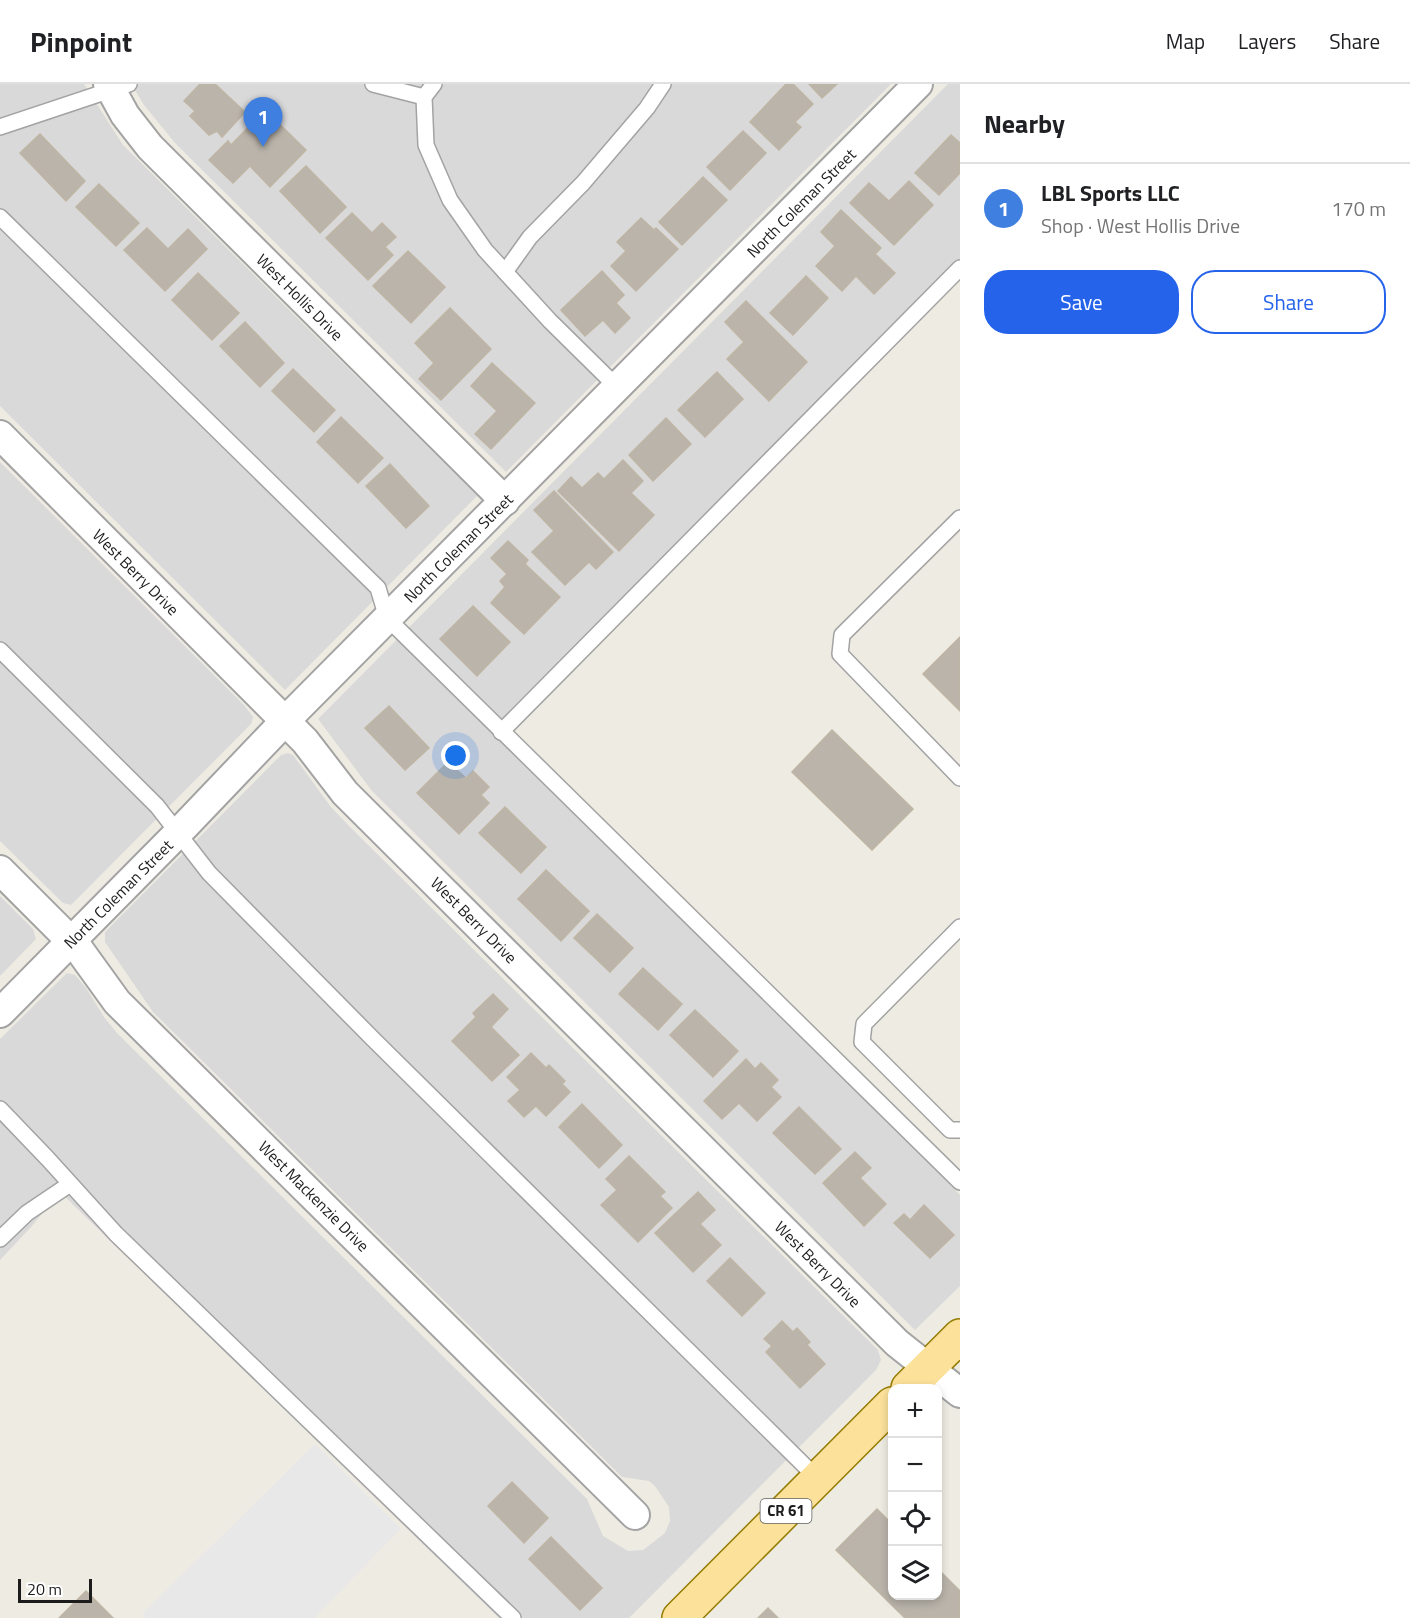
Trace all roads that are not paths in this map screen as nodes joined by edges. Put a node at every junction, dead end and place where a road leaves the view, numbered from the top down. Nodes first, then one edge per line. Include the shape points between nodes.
1 (373, 84) edge
2 (434, 84) edge
3 (663, 84) edge
4 (918, 84) edge
5 (116, 86) edge
6 (424, 97) junction
7 (0, 127) edge
8 (0, 217) edge
9 (960, 268) edge
10 (505, 272) junction
11 (618, 388) junction
12 (0, 435) edge
13 (505, 501) junction
14 (960, 519) edge
15 (387, 618) junction
16 (0, 650) edge
17 (285, 721) junction
18 (501, 732) junction
19 (960, 777) edge
20 (178, 833) junction
21 (0, 870) edge
22 (960, 927) edge
23 (71, 941) junction
24 (0, 1013) edge
25 (0, 1109) edge
26 (960, 1130) edge
27 (960, 1182) edge
28 (70, 1184) junction
29 (0, 1239) edge
30 (960, 1336) edge
31 (918, 1378) edge
32 (960, 1393) edge
33 (888, 1408) edge
34 (818, 1479) junction
35 (636, 1515) dead end
36 (513, 1618) edge
37 (679, 1618) edge

1 - 6 lane
2 - 6 lane
3 - 10 lane via 583,183 530,237
4 - 11 street, North Coleman Street
5 - 7 lane
5 - 13 street, West Hollis Drive via 125,115 150,147
6 - 10 lane via 426,145 450,200
8 - 15 lane via 378,588
9 - 18 lane
10 - 11 lane
11 - 13 street, North Coleman Street
12 - 17 street, West Berry Drive
13 - 15 street, North Coleman Street
14 - 19 lane via 842,635 840,654
15 - 17 street, North Coleman Street
15 - 18 lane
16 - 20 lane via 157,806
17 - 20 street, North Coleman Street
17 - 31 street, West Berry Drive via 345,793 897,1343
18 - 27 lane
20 - 23 street, North Coleman Street
20 - 34 lane via 209,873 372,1038
21 - 23 street, West Mackenzie Drive
22 - 26 lane via 864,1024 862,1042 950,1130
23 - 24 street, North Coleman Street
23 - 35 street, West Mackenzie Drive via 117,1002
25 - 28 lane
28 - 29 lane via 27,1213
28 - 36 lane via 116,1234
30 - 31 main road
31 - 32 street, West Berry Drive
33 - 34 main road, CR 61
34 - 37 main road, CR 61

